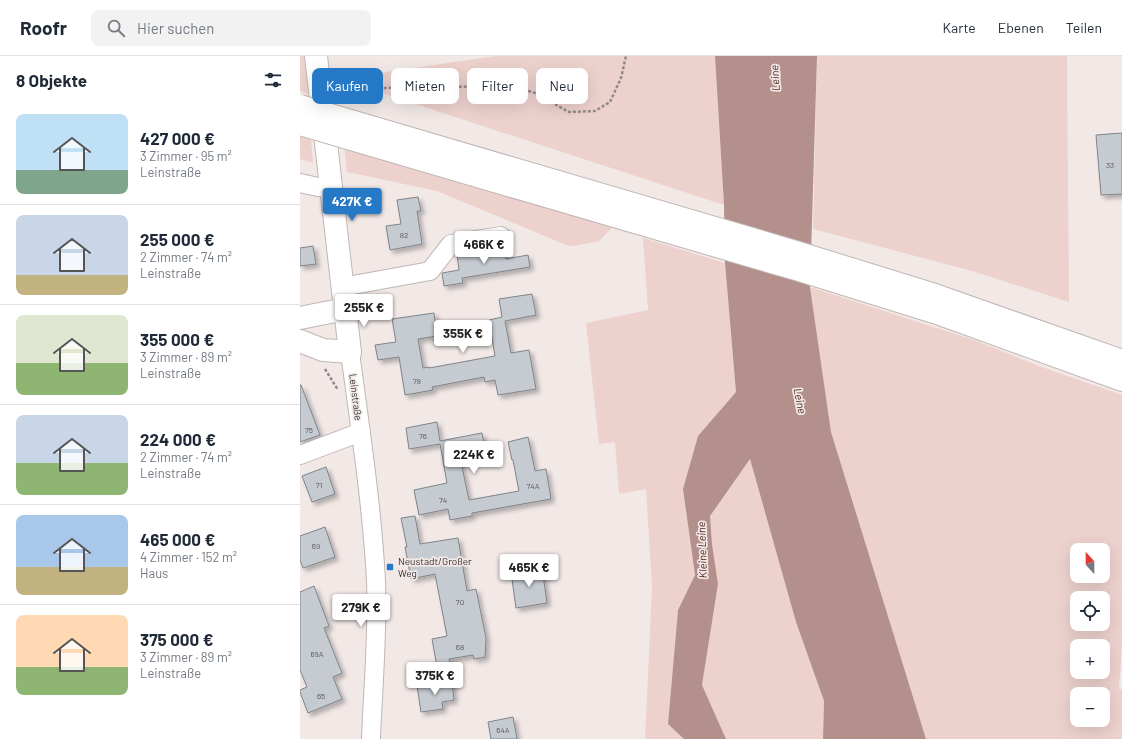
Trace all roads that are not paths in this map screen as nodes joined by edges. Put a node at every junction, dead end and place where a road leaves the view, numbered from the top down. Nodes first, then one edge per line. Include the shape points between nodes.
1 (316, 56) edge
2 (300, 106) edge
3 (300, 124) edge
4 (377, 138) junction
5 (300, 183) edge
6 (331, 188) junction
7 (501, 236) dead end
8 (342, 287) junction
9 (345, 309) junction
10 (300, 318) edge
11 (300, 341) edge
12 (350, 352) junction
13 (1072, 352) junction
14 (1122, 361) edge
15 (1122, 380) edge
16 (361, 432) junction
17 (300, 455) edge
18 (371, 739) edge

1 - 6 main road, Leinstraße
2 - 4 main road, bridge
3 - 4 main road, bridge
4 - 13 main road via 569,194 800,270
5 - 6 street
6 - 8 main road, Leinstraße
7 - 8 street via 451,244 430,271
8 - 9 main road, Leinstraße
9 - 10 main road
9 - 12 main road, Leinstraße
11 - 12 main road via 323,350
12 - 16 street, Leinstraße
13 - 14 main road
13 - 15 main road
16 - 17 street
16 - 18 street, Leinstraße via 371,517 377,606

